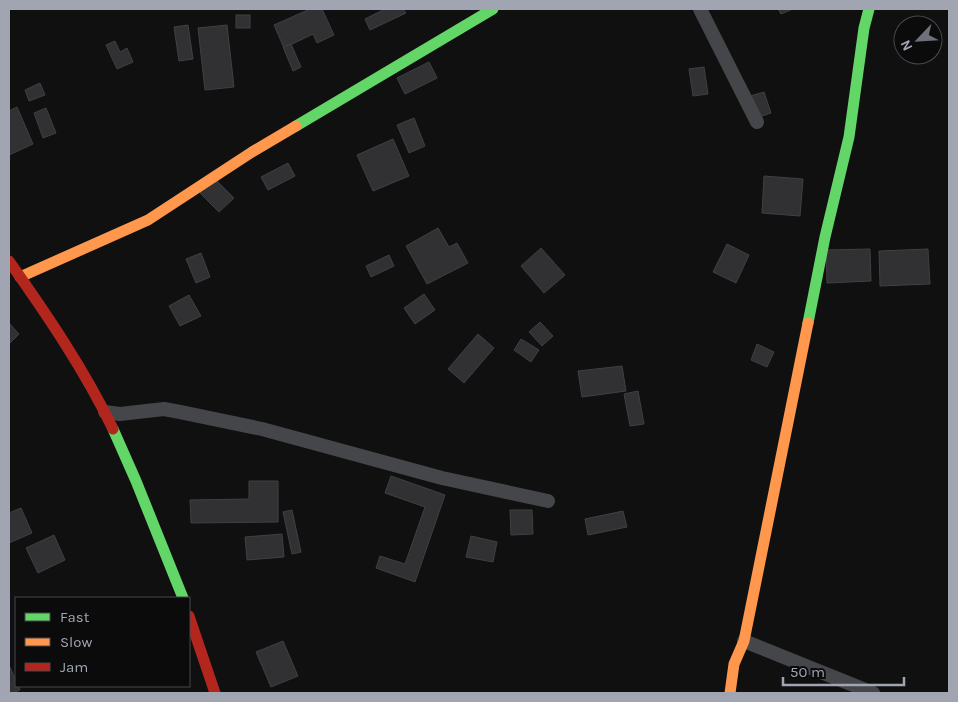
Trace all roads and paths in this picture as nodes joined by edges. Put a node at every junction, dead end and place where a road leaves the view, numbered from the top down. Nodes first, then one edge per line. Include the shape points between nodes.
1 (493, 9) edge
2 (700, 9) edge
3 (869, 9) edge
4 (757, 122) dead end
5 (9, 261) edge
6 (20, 277) junction
7 (105, 412) junction
8 (548, 501) dead end
9 (182, 597) edge
10 (190, 619) edge
11 (744, 640) junction
12 (215, 693) edge
13 (730, 693) edge
14 (873, 693) edge

1 - 6 street via 261,147 148,220
2 - 4 street
3 - 11 street via 850,137 825,237
5 - 6 street
6 - 7 street via 81,369
7 - 8 street via 120,414 164,409 180,412 262,429 442,478
7 - 9 street via 135,477
10 - 12 street
11 - 13 street via 734,664
11 - 14 street

